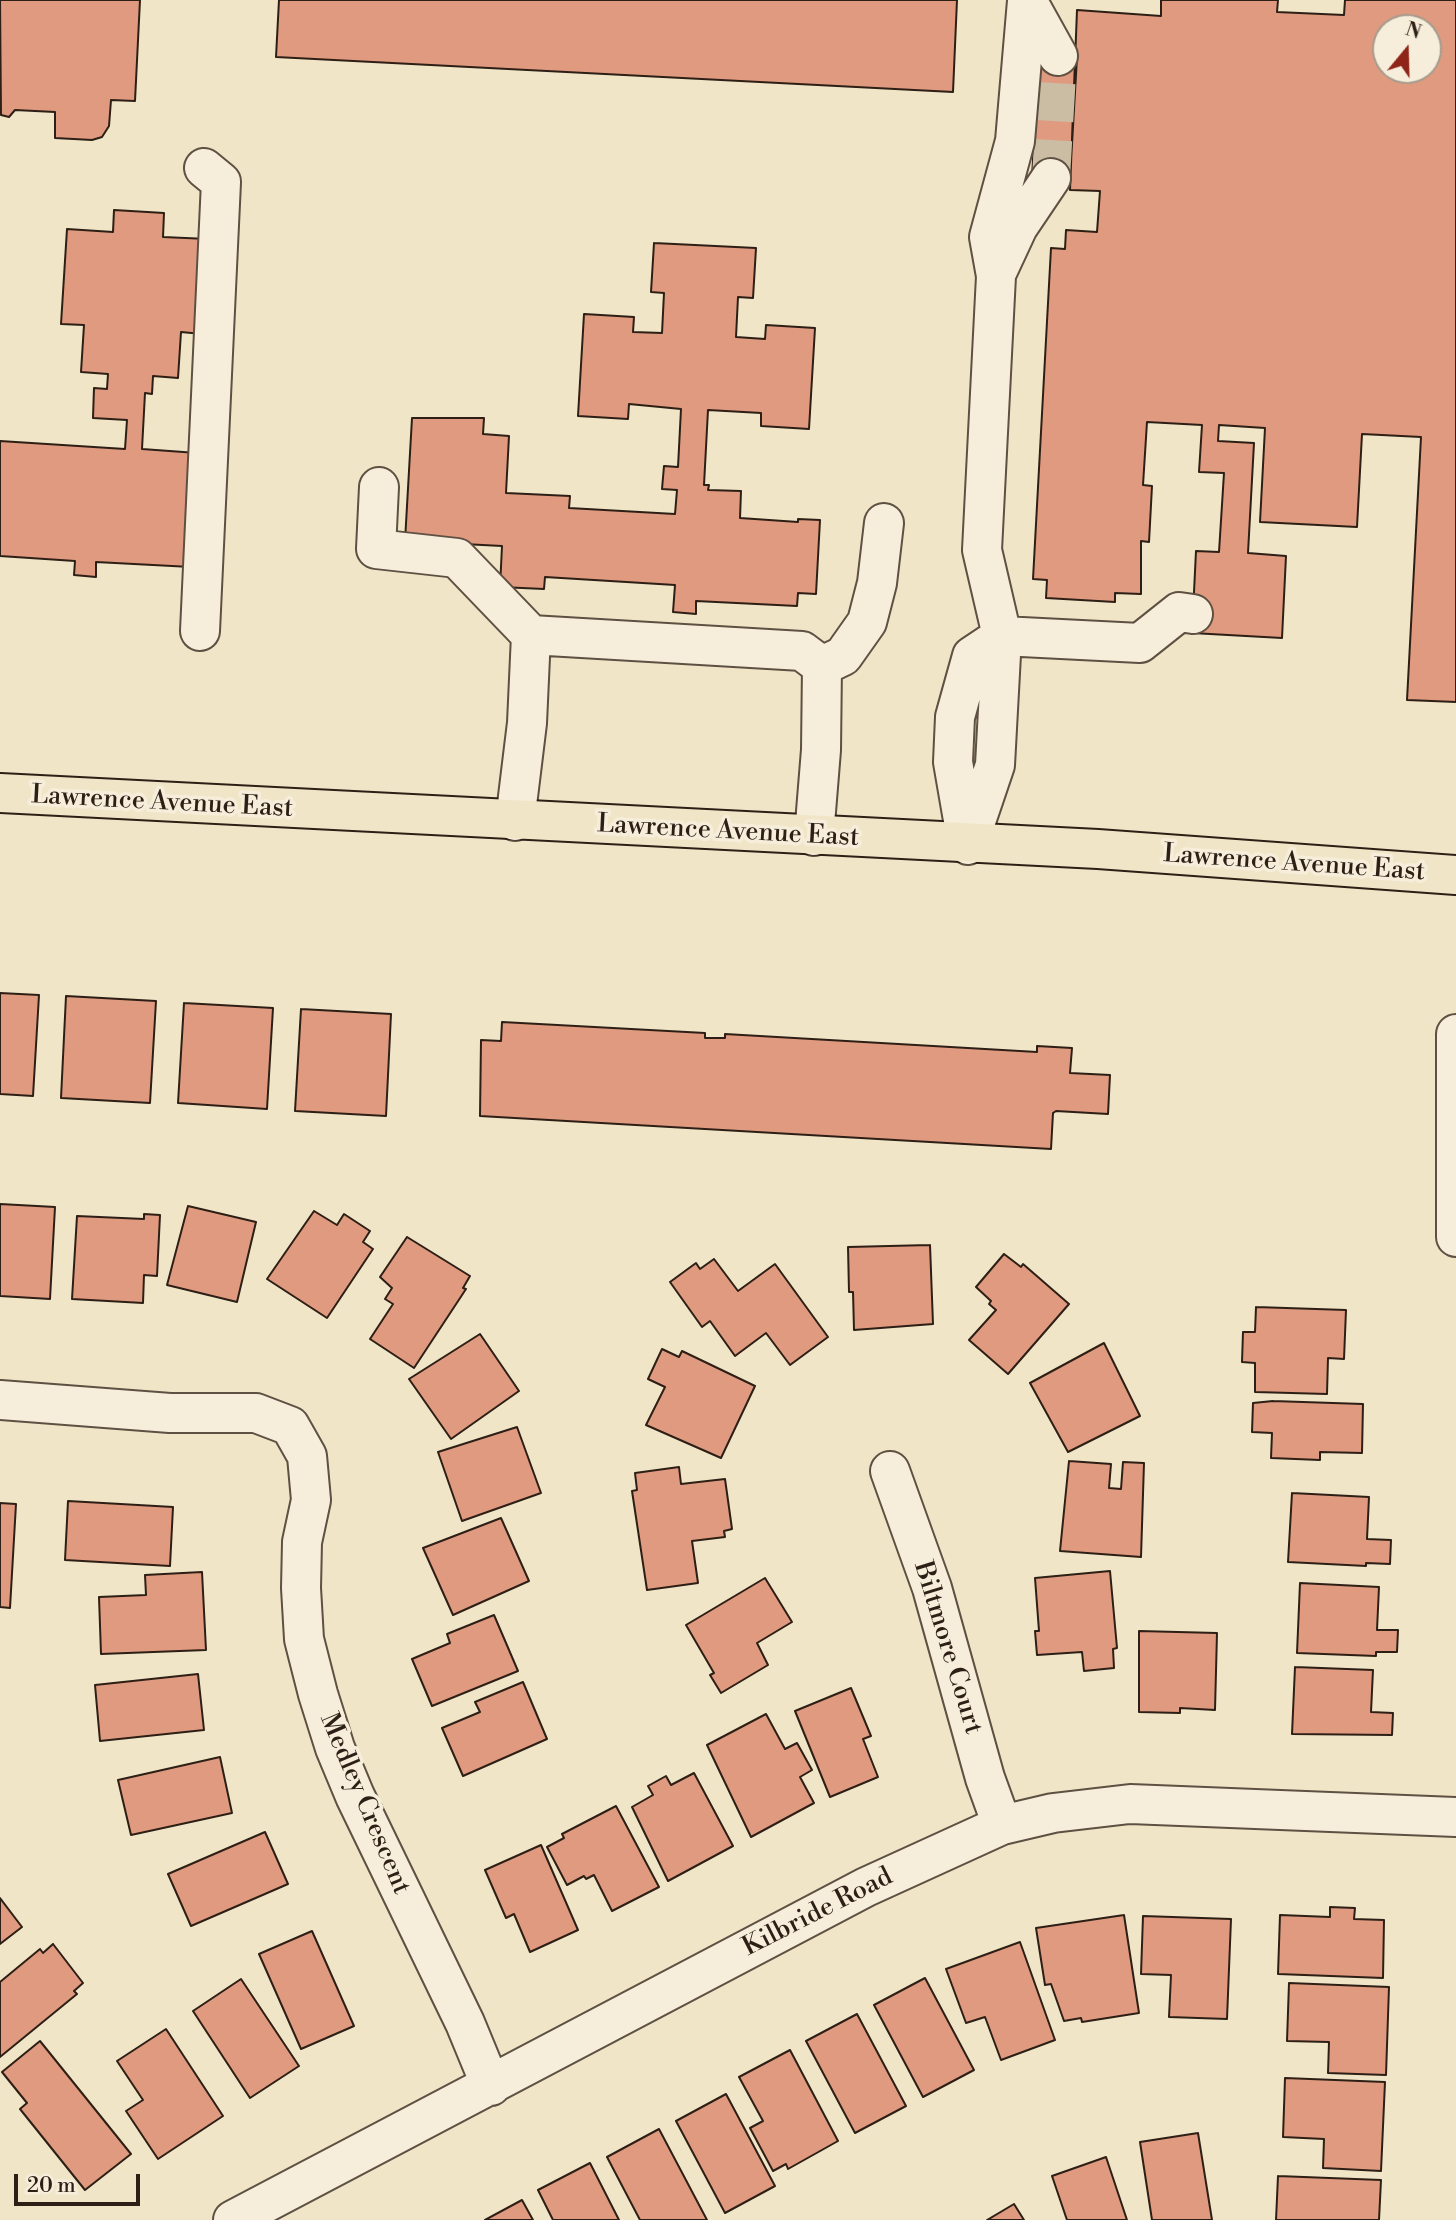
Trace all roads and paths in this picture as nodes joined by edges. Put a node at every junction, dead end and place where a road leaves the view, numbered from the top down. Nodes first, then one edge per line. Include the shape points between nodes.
1 (1003, 0) edge
2 (1027, 0) edge
3 (1058, 56) tunnel mouth
4 (1024, 142) junction
5 (204, 168) dead end
6 (1051, 178) tunnel mouth
7 (996, 275) junction
8 (379, 487) dead end
9 (884, 523) dead end
10 (1193, 614) dead end
11 (200, 631) dead end
12 (530, 635) junction
13 (1002, 636) junction
14 (822, 666) junction
15 (0, 793) edge
16 (515, 821) junction
17 (814, 836) junction
18 (968, 845) junction
19 (1456, 875) edge
20 (1456, 1034) edge
21 (1456, 1237) edge
22 (0, 1400) edge
23 (890, 1471) dead end
24 (1456, 1817) edge
25 (1002, 1825) junction
26 (491, 2086) junction
27 (233, 2220) edge

1 - 4 street via 996,126 1003,137
2 - 3 street
2 - 4 street
4 - 7 street via 989,237
5 - 11 street via 221,182
6 - 7 street via 1018,227
7 - 13 street via 982,550
8 - 12 street via 376,549 457,558
9 - 14 street via 867,622 843,656
10 - 13 street via 1179,612 1140,643
12 - 14 street via 802,651
12 - 16 street via 527,723
13 - 18 street via 995,765
14 - 17 street
15 - 16 main road, Lawrence Avenue East
16 - 17 main road, Lawrence Avenue East
17 - 18 main road, Lawrence Avenue East
18 - 19 main road, Lawrence Avenue East via 1098,849
20 - 21 street
22 - 26 street, Medley Crescent via 170,1413 256,1413 290,1426 307,1456 311,1500 302,1542 302,1614 321,1705 355,1796
23 - 25 street, Biltmore Court via 932,1588
24 - 25 street, Kilbride Road via 1130,1804 1053,1813
25 - 26 street, Kilbride Road via 866,1887
26 - 27 street, Kilbride Road

